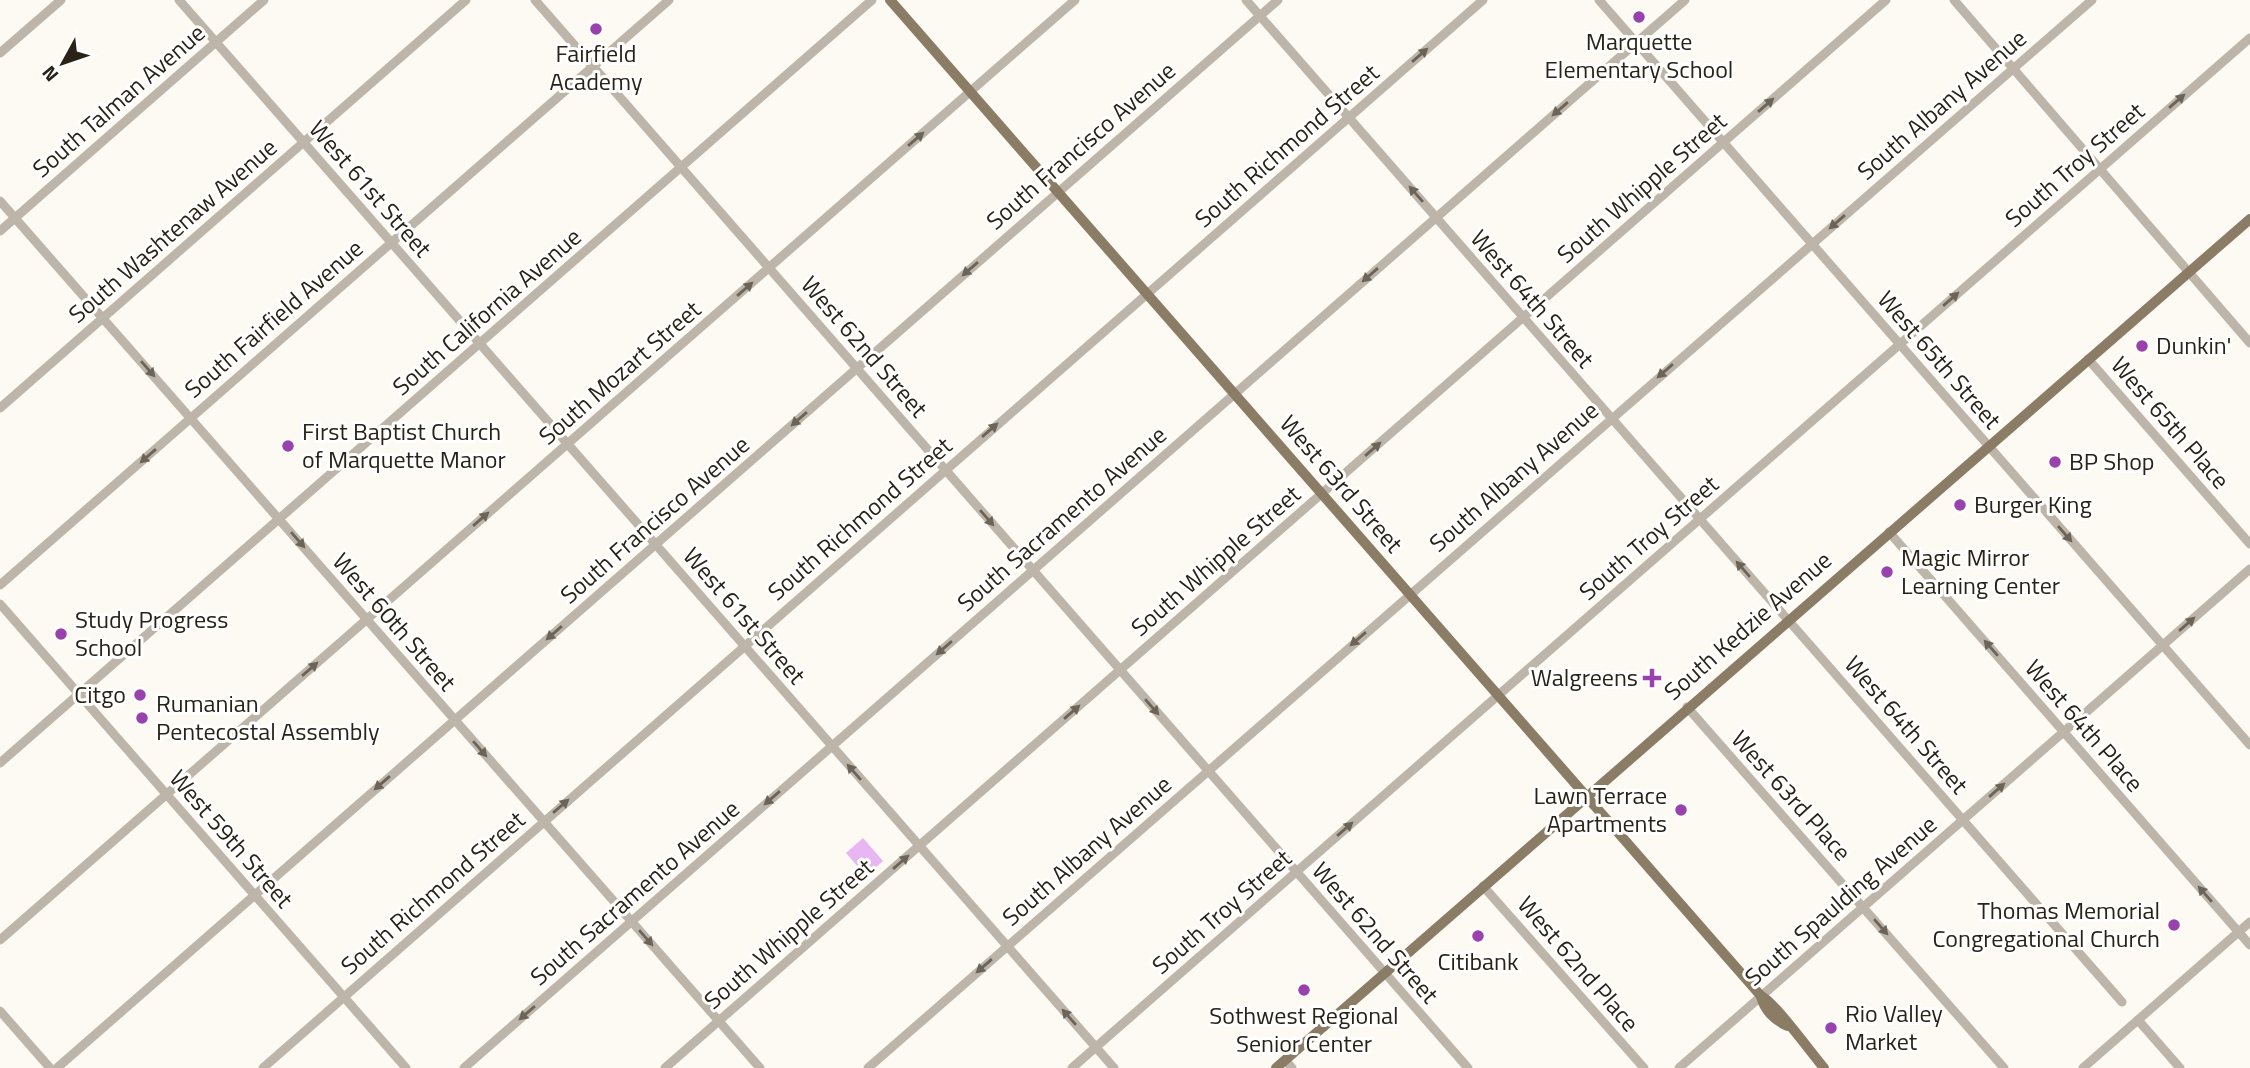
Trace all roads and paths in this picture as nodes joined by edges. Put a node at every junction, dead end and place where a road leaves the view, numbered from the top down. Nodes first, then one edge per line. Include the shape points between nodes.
1 (61, 0) edge
2 (179, 0) edge
3 (264, 0) edge
4 (466, 0) edge
5 (535, 0) edge
6 (669, 0) edge
7 (872, 0) edge
8 (890, 0) edge
9 (1075, 0) edge
10 (1245, 0) edge
11 (1278, 0) edge
12 (1483, 0) edge
13 (1599, 0) edge
14 (1685, 0) edge
15 (1886, 0) edge
16 (1954, 0) edge
17 (2092, 0) edge
18 (1260, 16) junction
19 (2250, 38) edge
20 (216, 42) junction
21 (1636, 43) junction
22 (0, 53) edge
23 (593, 66) junction
24 (2014, 68) junction
25 (970, 91) junction
26 (1349, 118) junction
27 (303, 142) junction
28 (1723, 142) junction
29 (681, 168) junction
30 (2101, 168) junction
31 (1058, 192) junction
32 (0, 201) edge
33 (15, 218) junction
34 (1436, 218) junction
35 (2250, 219) edge
36 (0, 231) edge
37 (391, 243) junction
38 (1812, 244) junction
39 (769, 268) junction
40 (2189, 272) junction
41 (1147, 293) junction
42 (1523, 317) junction
43 (103, 318) junction
44 (2250, 343) edge
45 (480, 344) junction
46 (1899, 345) junction
47 (2088, 359) junction
48 (857, 368) junction
49 (1235, 394) junction
50 (0, 408) edge
51 (190, 418) junction
52 (1611, 418) junction
53 (568, 444) junction
54 (1988, 446) junction
55 (945, 470) junction
56 (1322, 494) junction
57 (279, 519) junction
58 (1700, 519) junction
59 (1889, 532) junction
60 (655, 544) junction
61 (2250, 544) edge
62 (2250, 569) edge
63 (1033, 570) junction
64 (0, 585) edge
65 (1409, 594) junction
66 (0, 604) edge
67 (367, 620) junction
68 (1788, 620) junction
69 (2163, 645) junction
70 (744, 646) junction
71 (1120, 670) junction
72 (79, 695) junction
73 (1498, 696) junction
74 (1687, 707) junction
75 (455, 720) junction
76 (2064, 732) junction
77 (2250, 745) edge
78 (832, 746) junction
79 (0, 763) edge
80 (1208, 771) junction
81 (167, 794) junction
82 (1586, 796) junction
83 (1963, 820) junction
84 (544, 821) junction
85 (919, 846) junction
86 (1296, 872) junction
87 (1483, 886) junction
88 (254, 895) junction
89 (1863, 907) junction
90 (631, 922) junction
91 (2250, 922) edge
92 (2238, 932) junction
93 (0, 940) edge
94 (2250, 945) edge
95 (1007, 946) junction
96 (1384, 973) junction
97 (1761, 996) junction
98 (344, 997) junction
99 (2122, 1002) dead end
100 (0, 1012) edge
101 (2138, 1020) junction
102 (719, 1021) junction
103 (1096, 1048) junction
104 (1289, 1064) edge
105 (50, 1068) edge
106 (57, 1068) edge
107 (263, 1068) edge
108 (406, 1068) edge
109 (464, 1068) edge
110 (665, 1068) edge
111 (760, 1068) edge
112 (868, 1068) edge
113 (1073, 1068) edge
114 (1114, 1068) edge
115 (1276, 1068) edge
116 (1468, 1068) edge
117 (1644, 1068) edge
118 (1679, 1068) edge
119 (1824, 1068) edge
120 (2004, 1068) edge
121 (2083, 1068) edge
122 (2180, 1068) edge

1 - 22 street
2 - 20 street, West 61st Street
3 - 20 street, South Talman Avenue
4 - 27 street, South Washtenaw Avenue
5 - 23 street, West 62nd Street
6 - 23 street, South Fairfield Avenue
7 - 29 street, South California Avenue
8 - 25 main road, West 63rd Street
9 - 25 street, South Mozart Street
10 - 18 street, West 64th Street
11 - 18 street, South Francisco Avenue
26 -> 12 street, South Richmond Street
13 - 21 street, West 65th Street
14 - 21 street, South Sacramento Avenue
28 -> 15 street, South Whipple Street
16 - 24 street
17 - 24 street, South Albany Avenue
18 - 26 street, West 64th Street
18 - 31 street, South Francisco Avenue
30 -> 19 street, South Troy Street
20 - 27 street, West 61st Street
20 - 33 street, South Talman Avenue
21 - 28 street, West 65th Street
21 -> 34 street, South Sacramento Avenue
23 - 29 street, West 62nd Street
23 - 37 street, South Fairfield Avenue
24 - 30 street
24 -> 38 street, South Albany Avenue
25 - 31 main road, West 63rd Street
39 -> 25 street, South Mozart Street
34 -> 26 street, West 64th Street
26 - 41 street, South Richmond Street
27 - 37 street, West 61st Street
27 - 43 street, South Washtenaw Avenue
28 - 38 street, West 65th Street
28 - 42 street, South Whipple Street
29 - 39 street, West 62nd Street
29 - 45 street, South California Avenue
30 - 40 street
46 -> 30 street, South Troy Street
31 - 41 main road, West 63rd Street
31 -> 48 street, South Francisco Avenue
32 - 33 street, West 60th Street
33 - 36 street, South Talman Avenue
33 - 43 street, West 60th Street
34 - 42 street, West 64th Street
34 -> 49 street, South Sacramento Avenue
35 - 40 main road, South Kedzie Avenue
37 - 45 street, West 61st Street
37 - 51 street, South Fairfield Avenue
38 - 46 street, West 65th Street
38 -> 52 street, South Albany Avenue
39 - 48 street, West 62nd Street
53 -> 39 street, South Mozart Street
40 - 44 street
40 - 47 main road, South Kedzie Avenue
41 - 49 main road, West 63rd Street
55 -> 41 street, South Richmond Street
42 - 52 street, West 64th Street
56 -> 42 street, South Whipple Street
43 - 50 street, South Washtenaw Avenue
43 -> 51 street, West 60th Street
45 - 53 street, West 61st Street
45 - 57 street, South California Avenue
46 - 54 street, West 65th Street
46 - 58 street, South Troy Street
47 - 54 main road, South Kedzie Avenue
47 - 61 street, West 65th Place
48 - 55 street, West 62nd Street
48 -> 60 street, South Francisco Avenue
49 - 56 main road, West 63rd Street
49 - 63 street, South Sacramento Avenue
51 - 57 street, West 60th Street
51 -> 64 street, South Fairfield Avenue
52 - 58 street, West 64th Street
52 - 65 street, South Albany Avenue
53 - 60 street, West 61st Street
67 -> 53 street, South Mozart Street
54 - 59 main road, South Kedzie Avenue
54 -> 69 street, West 65th Street
55 -> 63 street, West 62nd Street
55 - 70 street, South Richmond Street
56 - 65 main road, West 63rd Street
56 - 71 street, South Whipple Street
57 -> 67 street, West 60th Street
57 - 72 street, South California Avenue
68 -> 58 street, West 64th Street
58 - 73 street, South Troy Street
59 - 68 main road, South Kedzie Avenue
76 -> 59 street, West 64th Place
60 - 70 street, West 61st Street
60 -> 75 street, South Francisco Avenue
69 -> 62 street, South Spaulding Avenue
63 - 71 street, West 62nd Street
63 -> 78 street, South Sacramento Avenue
65 - 73 main road, West 63rd Street
65 -> 80 street, South Albany Avenue
66 - 72 street, West 59th Street
67 - 75 street, West 60th Street
81 -> 67 street, South Mozart Street
68 - 74 main road, South Kedzie Avenue
68 - 83 street, West 64th Street
69 - 76 street, South Spaulding Avenue
69 - 77 street, West 65th Street
70 - 78 street, West 61st Street
84 -> 70 street, South Richmond Street
71 -> 80 street, West 62nd Street
85 -> 71 street, South Whipple Street
72 - 79 street, South California Avenue
72 - 81 street, West 59th Street
73 - 82 main road, West 63rd Street
86 -> 73 street, South Troy Street
74 - 82 main road, South Kedzie Avenue
74 - 89 street, West 63rd Place
75 -> 84 street, West 60th Street
75 -> 88 street, South Francisco Avenue
83 -> 76 street, South Spaulding Avenue
92 -> 76 street, West 64th Place
85 -> 78 street, West 61st Street
78 -> 90 street, South Sacramento Avenue
80 - 86 street, West 62nd Street
80 - 95 street, South Albany Avenue
81 - 88 street, West 59th Street
81 - 93 street, South Mozart Street
82 - 87 main road, South Kedzie Avenue
82 - 97 main road, West 63rd Street
83 - 89 street, South Spaulding Avenue
83 - 99 street, West 64th Street
84 - 90 street, West 60th Street
84 - 98 street, South Richmond Street
85 - 95 street, West 61st Street
102 -> 85 street, South Whipple Street
86 - 96 street, West 62nd Street
86 - 103 street, South Troy Street
87 - 96 main road, South Kedzie Avenue
87 - 117 street, West 62nd Place
88 - 98 street, West 59th Street
88 - 106 street, South Francisco Avenue
89 - 97 street, South Spaulding Avenue
89 -> 120 street, West 63rd Place
90 -> 102 street, West 60th Street
90 -> 109 street, South Sacramento Avenue
91 - 92 street
92 - 94 street, West 64th Place
92 - 101 street
103 -> 95 street, West 61st Street
95 -> 112 street, South Albany Avenue
96 - 104 main road, South Kedzie Avenue
96 - 116 street, West 62nd Street
97 - 118 street, South Spaulding Avenue
97 - 119 main road, West 63rd Street via 1763,1005
98 - 107 street, South Richmond Street
98 - 108 street, West 59th Street
100 - 105 street
101 - 121 street
101 - 122 street
102 - 110 street, South Whipple Street
102 - 111 street, West 60th Street
103 - 113 street, South Troy Street
103 - 114 street, West 61st Street
104 - 115 main road, South Kedzie Avenue

